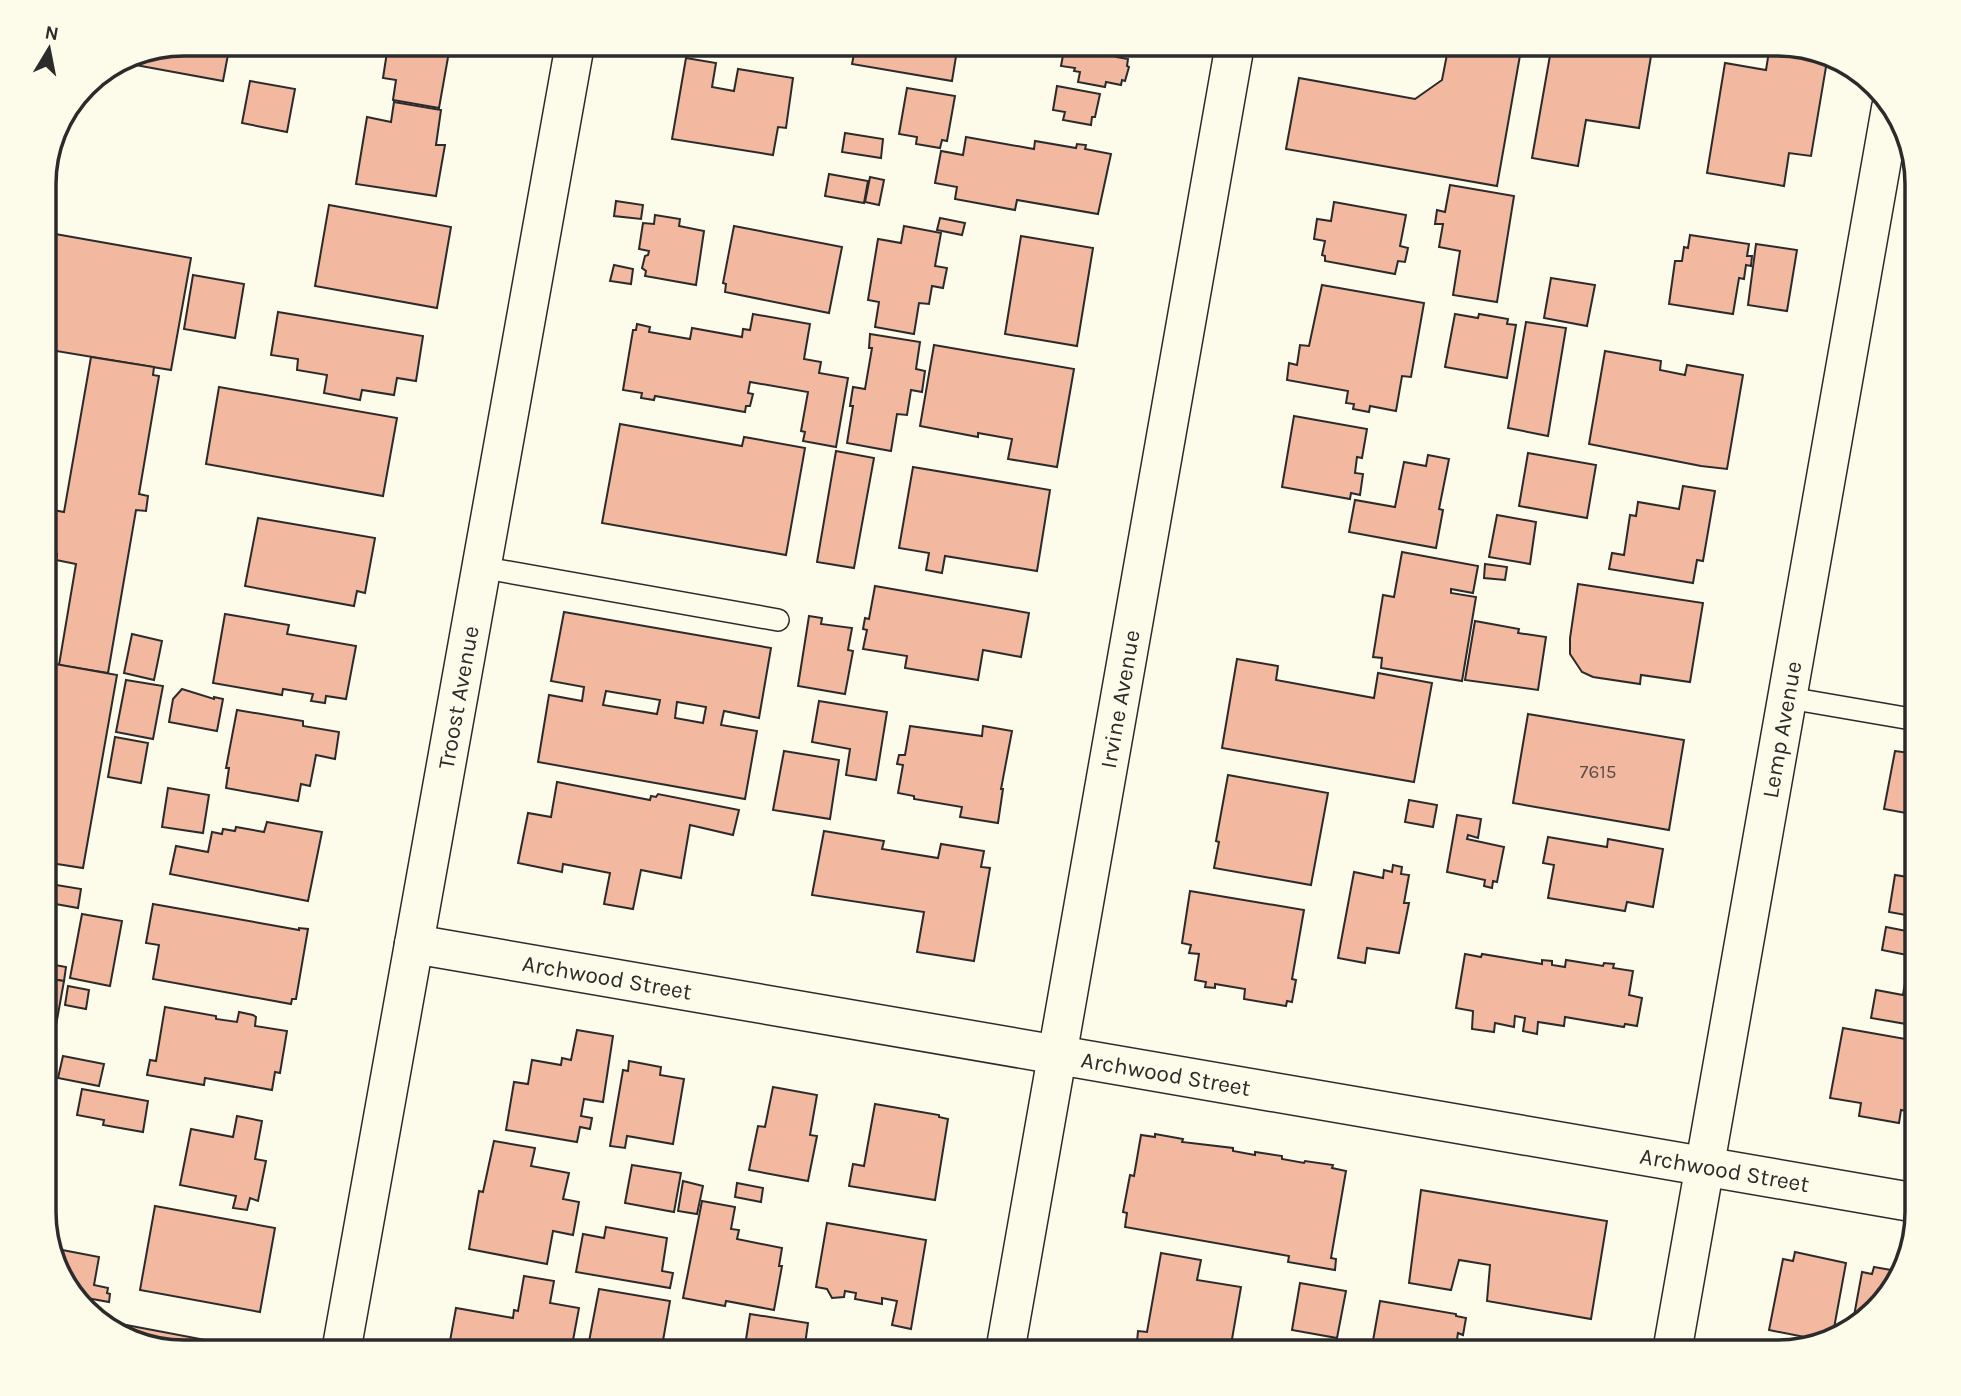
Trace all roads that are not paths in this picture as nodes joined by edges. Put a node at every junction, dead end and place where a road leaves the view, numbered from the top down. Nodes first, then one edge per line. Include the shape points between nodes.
1 (573, 56) edge
2 (1233, 56) edge
3 (1889, 121) edge
4 (480, 567) junction
5 (778, 620) dead end
6 (1789, 698) junction
7 (1905, 718) edge
8 (414, 944) junction
9 (1057, 1055) junction
10 (1705, 1167) junction
11 (1905, 1201) edge
12 (343, 1340) edge
13 (1007, 1340) edge
14 (1674, 1340) edge

1 - 4 street, Troost Avenue
2 - 9 street, Irvine Avenue
3 - 6 street, Lemp Avenue
4 - 5 lane
4 - 8 street, Troost Avenue
6 - 7 lane
6 - 10 street, Lemp Avenue
8 - 9 street, Archwood Street
8 - 12 street, Troost Avenue
9 - 10 street, Archwood Street
9 - 13 street, Irvine Avenue
10 - 11 street, Archwood Street
10 - 14 street, Lemp Avenue

